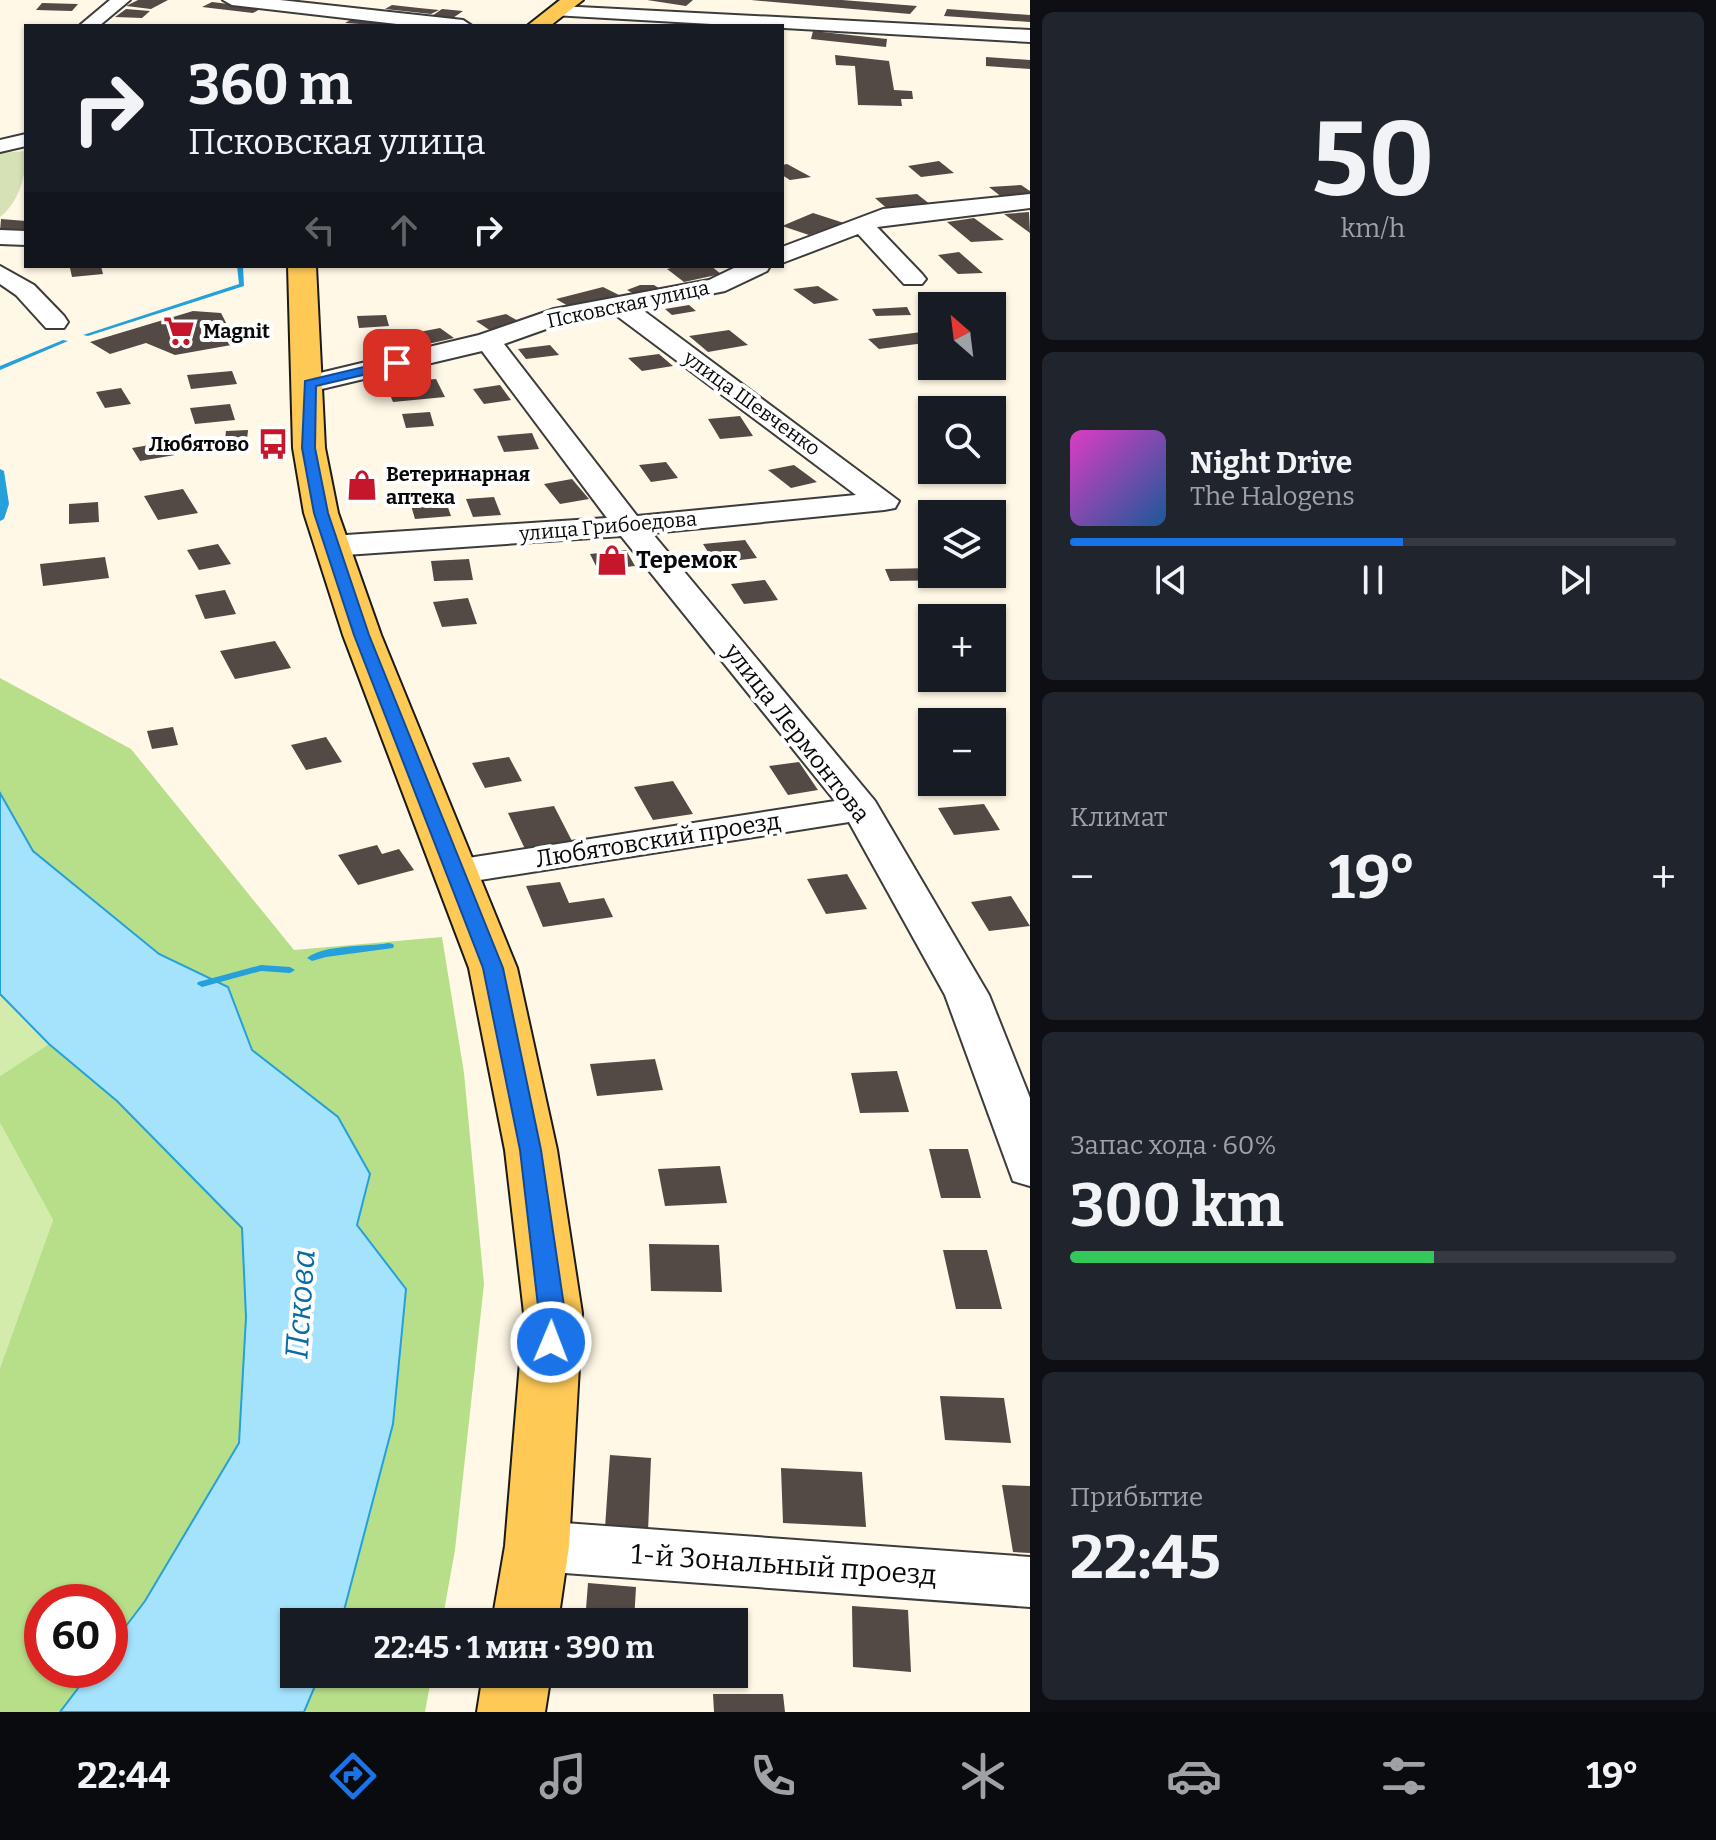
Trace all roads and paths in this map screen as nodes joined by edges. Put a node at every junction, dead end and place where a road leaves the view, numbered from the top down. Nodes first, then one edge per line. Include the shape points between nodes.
1 (121, 0) edge
2 (232, 0) edge
3 (272, 4) junction
4 (566, 5) edge
5 (91, 24) edge
6 (255, 24) edge
7 (446, 24) edge
8 (540, 24) edge
9 (1030, 36) edge
10 (24, 140) edge
11 (0, 146) edge
12 (1030, 201) edge
13 (862, 224) junction
14 (0, 237) edge
15 (24, 238) edge
16 (784, 255) edge
17 (302, 268) edge
18 (754, 268) edge
19 (0, 273) edge
20 (913, 279) dead end
21 (620, 306) junction
22 (55, 322) dead end
23 (488, 341) junction
24 (309, 384) junction
25 (884, 501) joint
26 (629, 526) junction
27 (331, 546) junction
28 (861, 809) junction
29 (455, 872) junction
30 (1030, 1169) edge
31 (537, 1546) junction
32 (1030, 1582) edge
33 (527, 1608) edge
34 (515, 1688) edge
35 (511, 1712) edge

1 - 5 street
2 - 3 street
3 - 6 street
3 - 7 street
4 - 8 main road
4 - 9 street
10 - 11 street
12 - 13 street via 883,216
13 - 16 street
13 - 20 street
14 - 15 street
17 - 24 main road
18 - 21 street, Псковская улица via 716,286
19 - 22 street
21 - 23 street, Псковская улица via 554,317
21 - 25 street, улица Шевченко
23 - 24 street, Псковская улица
23 - 26 street, улица Лермонтова
24 - 27 main road via 309,448
25 - 26 street, улица Грибоедова
26 - 27 street, улица Грибоедова
26 - 28 street, улица Лермонтова
27 - 29 main road
28 - 29 street, Любятовский проезд
28 - 30 street, улица Лермонтова via 967,995
29 - 31 main road via 493,968 531,1150 553,1313
31 - 32 street, 1-й Зональный проезд
31 - 33 main road
34 - 35 main road

